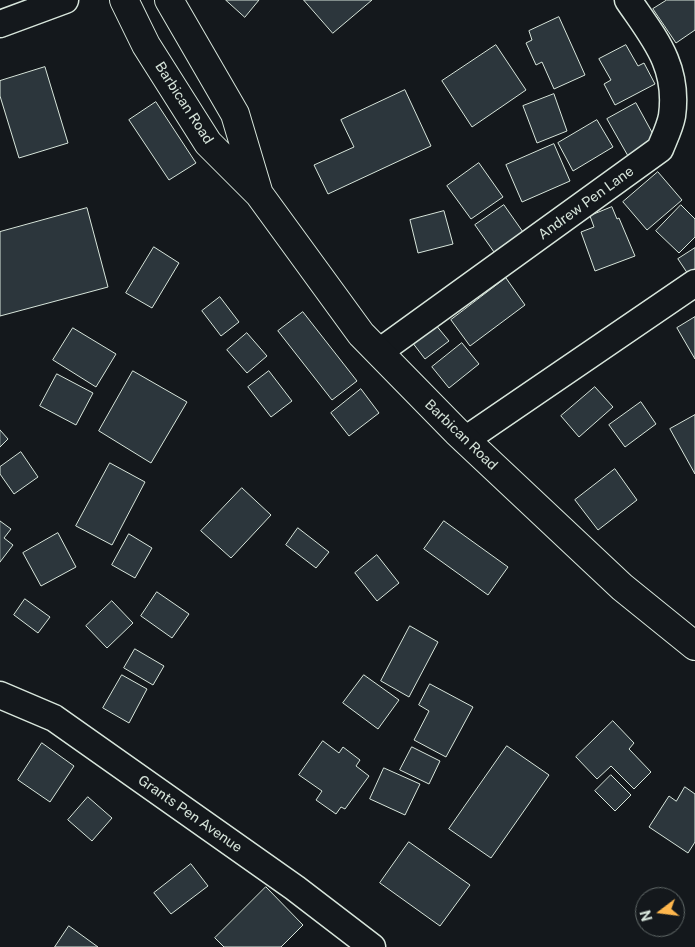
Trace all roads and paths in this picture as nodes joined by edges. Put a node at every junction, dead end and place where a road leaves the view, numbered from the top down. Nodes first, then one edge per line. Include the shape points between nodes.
1 (65, 0) edge
2 (124, 0) edge
3 (169, 0) edge
4 (628, 0) edge
5 (0, 24) edge
6 (259, 194) junction
7 (695, 283) edge
8 (379, 352) junction
9 (465, 440) junction
10 (695, 646) edge
11 (0, 695) edge
12 (372, 947) edge

1 - 5 street
2 - 6 main road, Barbican Road via 146,45 208,143
3 - 6 main road, Barbican Road via 235,114
4 - 8 street, Andrew Pen Lane via 662,51 673,84 672,117 660,149
6 - 8 main road, Barbican Road via 361,334
7 - 9 street
8 - 9 main road, Barbican Road
9 - 10 main road, Barbican Road via 622,587
11 - 12 street, Grants Pen Avenue via 54,718 295,888

